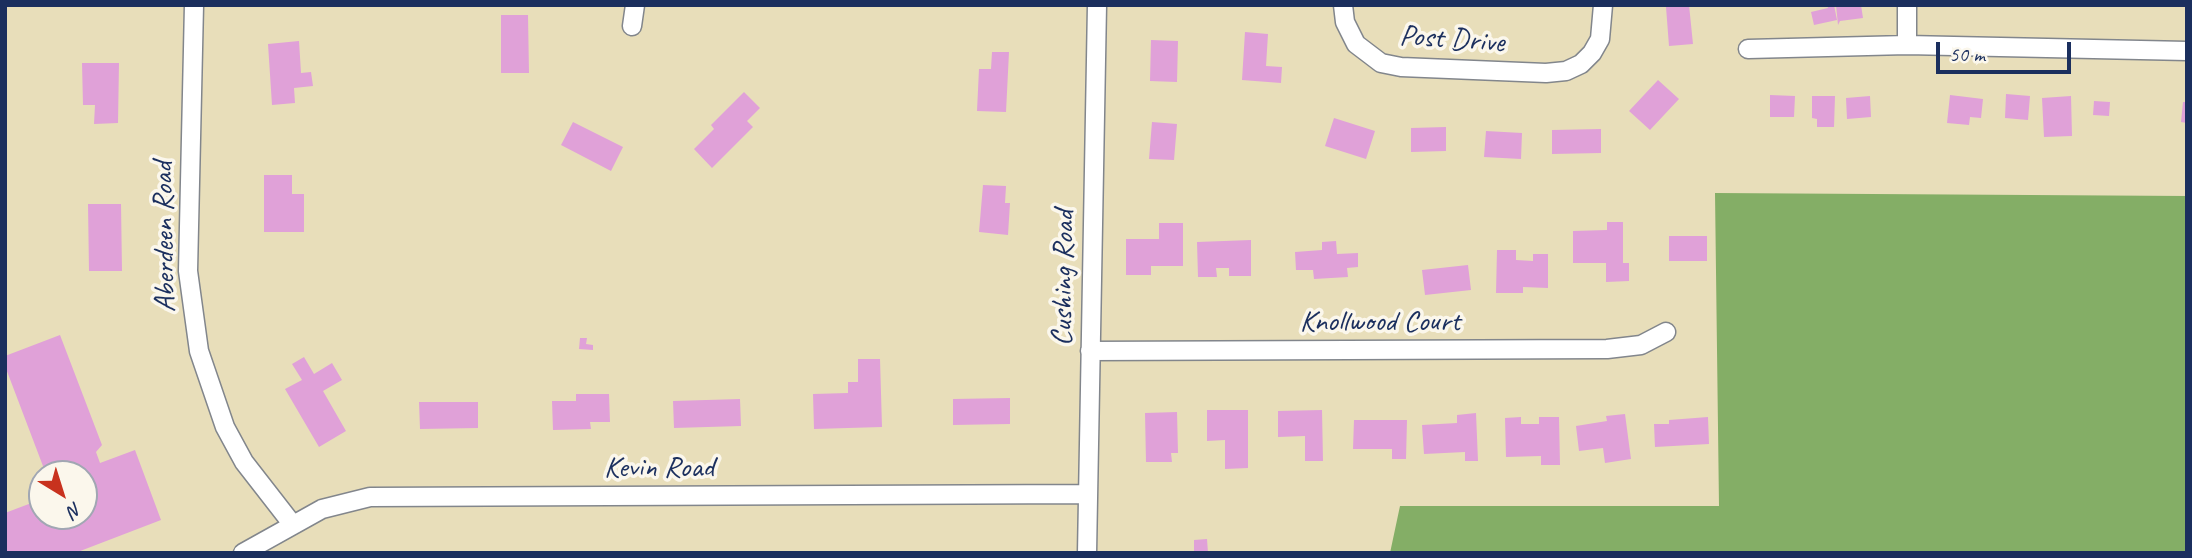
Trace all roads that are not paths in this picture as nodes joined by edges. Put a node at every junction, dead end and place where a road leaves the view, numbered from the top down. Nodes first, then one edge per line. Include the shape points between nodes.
1 (194, 5) edge
2 (635, 5) edge
3 (1097, 5) edge
4 (1603, 5) edge
5 (1907, 5) edge
6 (1343, 7) edge
7 (632, 26) dead end
8 (1907, 45) junction
9 (1748, 48) dead end
10 (2187, 51) edge
11 (1666, 332) dead end
12 (1090, 351) junction
13 (1088, 494) junction
14 (293, 525) junction
15 (243, 553) edge
16 (1087, 553) edge

1 - 14 street, Aberdeen Road via 188,271 194,325 210,390 225,427 244,462
2 - 7 street
3 - 12 street, Cushing Road
4 - 6 street, Post Drive via 1600,39 1592,53 1566,71 1546,73 1381,63 1349,34
5 - 8 street
8 - 9 street
8 - 10 street
11 - 12 street, Knollwood Court via 1641,345 1607,349
12 - 13 street, Cushing Road
13 - 14 street, Kevin Road via 370,497 322,509
13 - 16 street, Cushing Road
14 - 15 street, Kevin Road

